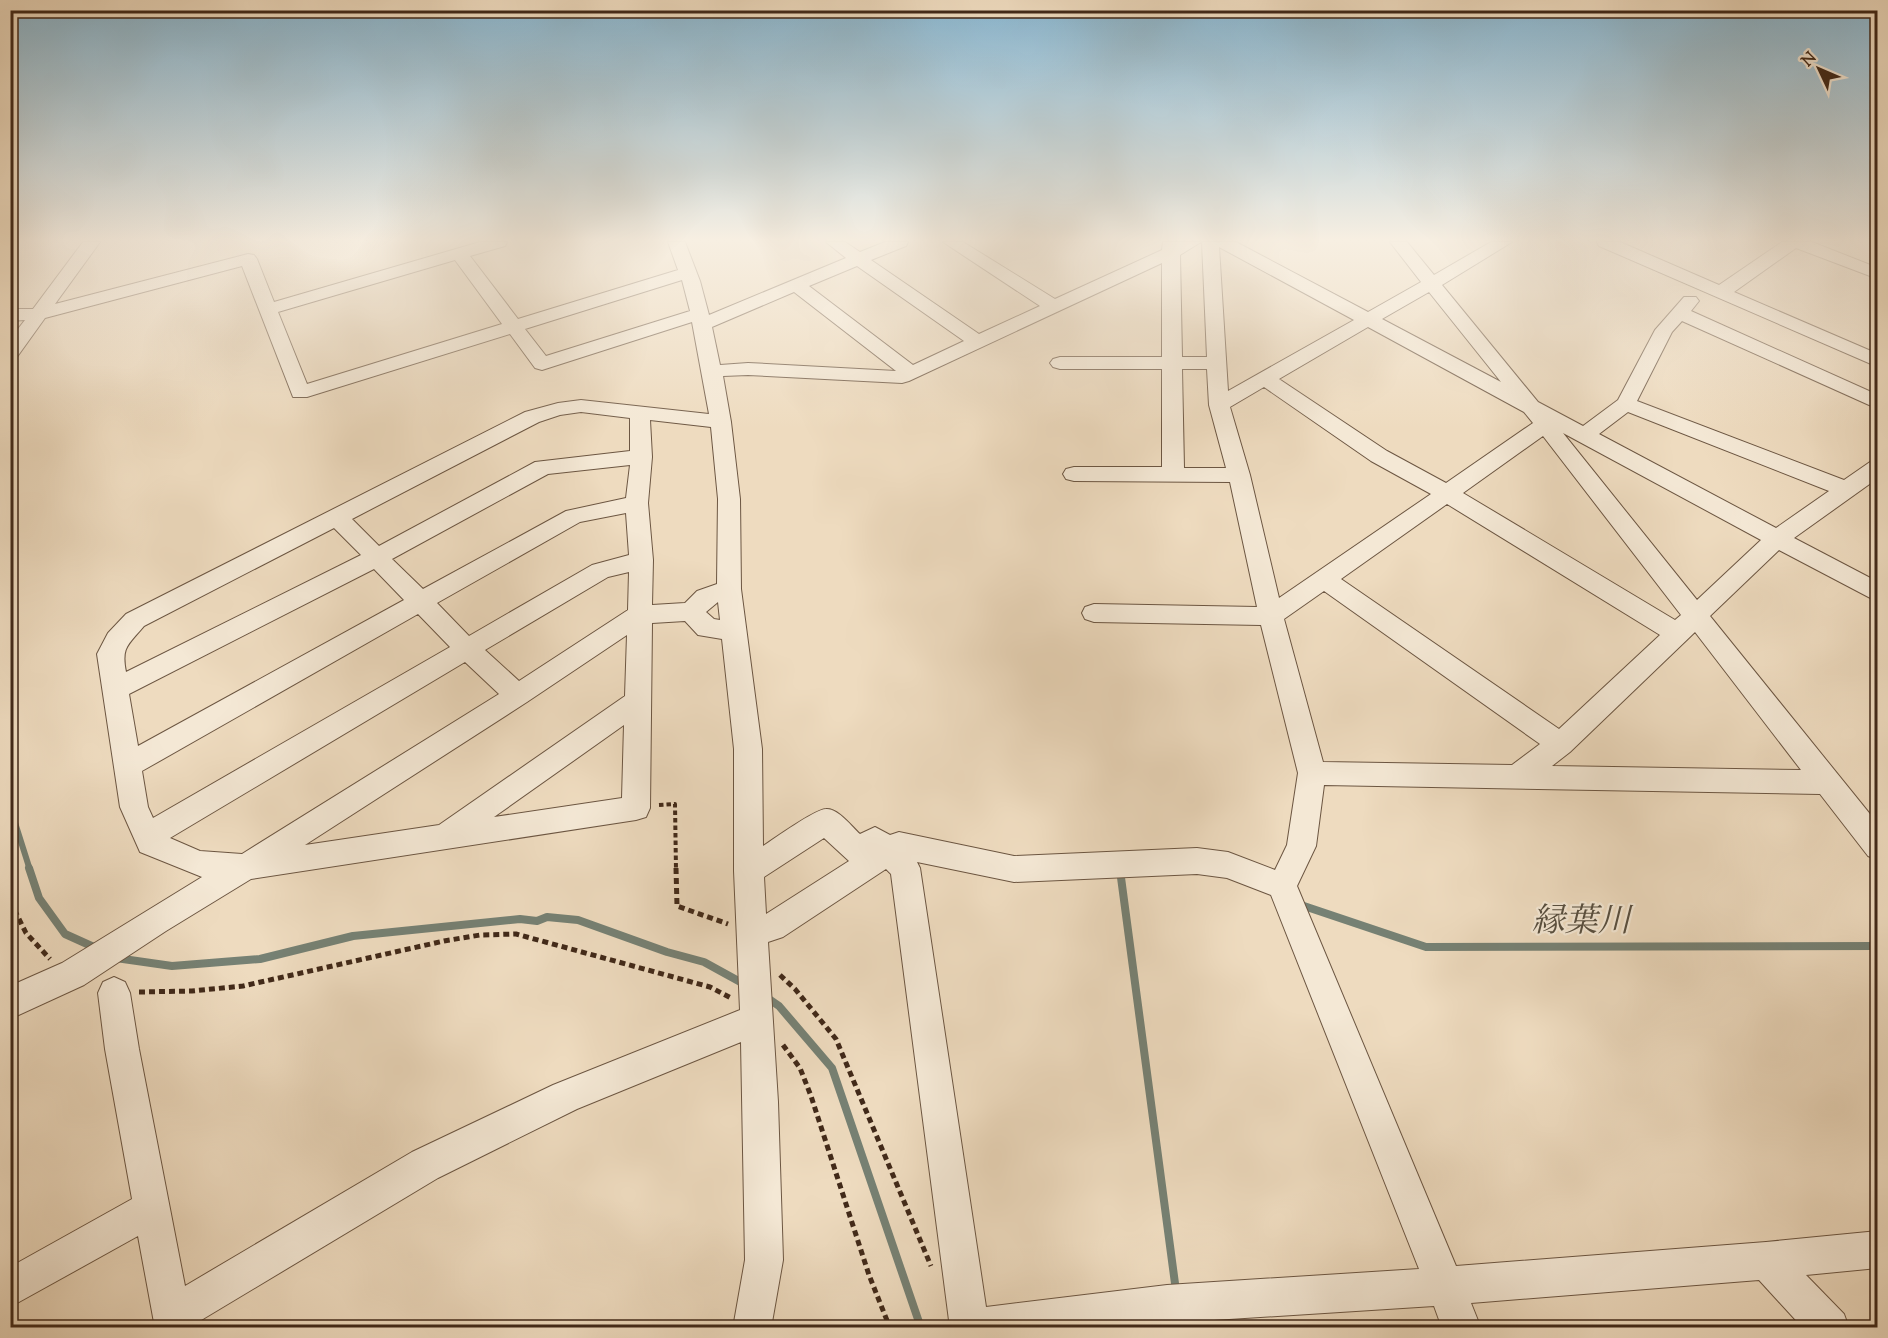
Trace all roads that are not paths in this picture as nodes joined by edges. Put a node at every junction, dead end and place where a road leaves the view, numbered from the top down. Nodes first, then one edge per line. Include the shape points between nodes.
1 (46, 304) edge
2 (75, 304) edge
3 (266, 304) edge
4 (284, 304) edge
5 (498, 304) edge
6 (581, 304) edge
7 (697, 304) edge
8 (742, 304) edge
9 (821, 304) edge
10 (923, 304) edge
11 (1056, 304) edge
12 (1171, 304) edge
13 (1213, 304) edge
14 (1342, 304) edge
15 (1393, 304) edge
16 (1449, 304) edge
17 (1691, 304) edge
18 (1748, 304) edge
19 (1053, 306) joint
20 (268, 309) junction
21 (1679, 313) junction
22 (39, 314) junction
23 (10, 315) edge
24 (701, 319) junction
25 (1369, 319) junction
26 (514, 325) junction
27 (977, 342) junction
28 (10, 353) edge
29 (1878, 361) edge
30 (1059, 363) dead end
31 (1171, 363) junction
32 (1216, 363) junction
33 (542, 364) junction
34 (712, 371) junction
35 (911, 373) junction
36 (1264, 378) junction
37 (554, 380) dead end
38 (1626, 404) junction
39 (1878, 404) edge
40 (1219, 405) junction
41 (1530, 406) junction
42 (640, 413) junction
43 (721, 422) junction
44 (1545, 425) junction
45 (1584, 435) junction
46 (641, 457) junction
47 (1878, 467) edge
48 (1074, 474) dead end
49 (1239, 475) junction
50 (1173, 476) junction
51 (1848, 490) junction
52 (1446, 493) junction
53 (637, 503) junction
54 (337, 517) junction
55 (1777, 539) junction
56 (377, 557) junction
57 (640, 560) junction
58 (1323, 579) junction
59 (729, 589) junction
60 (1878, 593) edge
61 (420, 601) junction
62 (691, 612) junction
63 (1094, 613) dead end
64 (638, 615) junction
65 (1271, 616) junction
66 (1697, 616) junction
67 (735, 631) junction
68 (1678, 634) junction
69 (466, 648) junction
70 (116, 689) junction
71 (518, 695) junction
72 (637, 702) junction
73 (1560, 744) junction
74 (128, 765) junction
75 (1312, 773) junction
76 (1517, 777) junction
77 (1827, 782) junction
78 (1873, 829) edge
79 (445, 836) junction
80 (147, 837) junction
81 (888, 852) junction
82 (246, 867) junction
83 (749, 870) junction
84 (1282, 886) junction
85 (752, 932) junction
86 (114, 993) road end
87 (10, 1003) edge
88 (757, 1014) junction
89 (153, 1207) junction
90 (1878, 1249) edge
91 (1766, 1261) junction
92 (1445, 1286) junction
93 (10, 1288) edge
94 (174, 1321) edge
95 (969, 1327) edge
96 (752, 1328) edge
97 (1462, 1328) edge
98 (1830, 1328) edge

1 - 22 street
2 - 22 street
3 - 20 street
4 - 20 street
5 - 26 street
6 - 26 street
7 - 24 street
8 - 24 street
9 - 35 street
10 - 27 street
11 - 19 street
12 - 31 street
13 - 32 street
14 - 25 street
15 - 25 street
16 - 41 street
17 - 21 street
18 - 29 street
19 - 27 street
20 - 26 street via 300,393
21 - 38 street via 1664,330
21 - 39 street
22 - 23 street
22 - 28 street
24 - 33 street
24 - 34 street
25 - 36 street
25 - 41 street
26 - 33 street
27 - 35 street
30 - 31 street
31 - 32 street
31 - 50 street
32 - 40 street
33 - 37 street
34 - 35 street via 748,369 902,377
34 - 43 street
36 - 40 street
36 - 52 street via 1379,456
38 - 45 street
38 - 51 street
40 - 49 street
41 - 44 street
41 - 45 street
42 - 43 street
42 - 46 street
42 - 54 street via 581,406 532,417
43 - 59 street via 729,500
44 - 52 street
44 - 66 street
45 - 55 street
46 - 53 street
46 - 56 street via 543,467
47 - 51 street
48 - 50 street
49 - 50 street
49 - 65 street
51 - 55 street
52 - 58 street
52 - 68 street
53 - 57 street
53 - 61 street via 574,516
54 - 56 street
54 - 70 street via 135,620 110,654
55 - 60 street
55 - 66 street
56 - 61 street
56 - 70 street
57 - 64 street
57 - 69 street via 600,571
58 - 65 street
58 - 73 street
59 - 62 street via 706,597
59 - 67 street
61 - 69 street
61 - 74 street
62 - 64 street
62 - 67 street via 707,628
63 - 65 street
64 - 71 street
64 - 72 street
65 - 75 street
66 - 68 street
66 - 77 street
67 - 83 street via 748,749
68 - 73 street
69 - 71 street
69 - 80 street
70 - 74 street
71 - 82 street
72 - 79 street
72 - 79 street via 636,808
73 - 76 street
74 - 80 street via 135,807
75 - 76 street
75 - 84 street via 1301,846
76 - 77 street
77 - 78 street
79 - 82 street
80 - 82 street via 150,843 200,864
81 - 83 street via 876,840 859,852 826,821
81 - 84 street via 899,845 1014,869 1197,861 1255,874
81 - 85 street via 772,927
81 - 95 street via 905,868
82 - 87 street via 78,970
83 - 85 street
84 - 92 street
85 - 88 street
86 - 89 street
88 - 94 street via 566,1097 425,1165
88 - 96 street via 764,1260
89 - 93 street
89 - 94 street
90 - 91 street
91 - 92 street
91 - 98 street
92 - 95 street via 1179,1304
92 - 97 street

